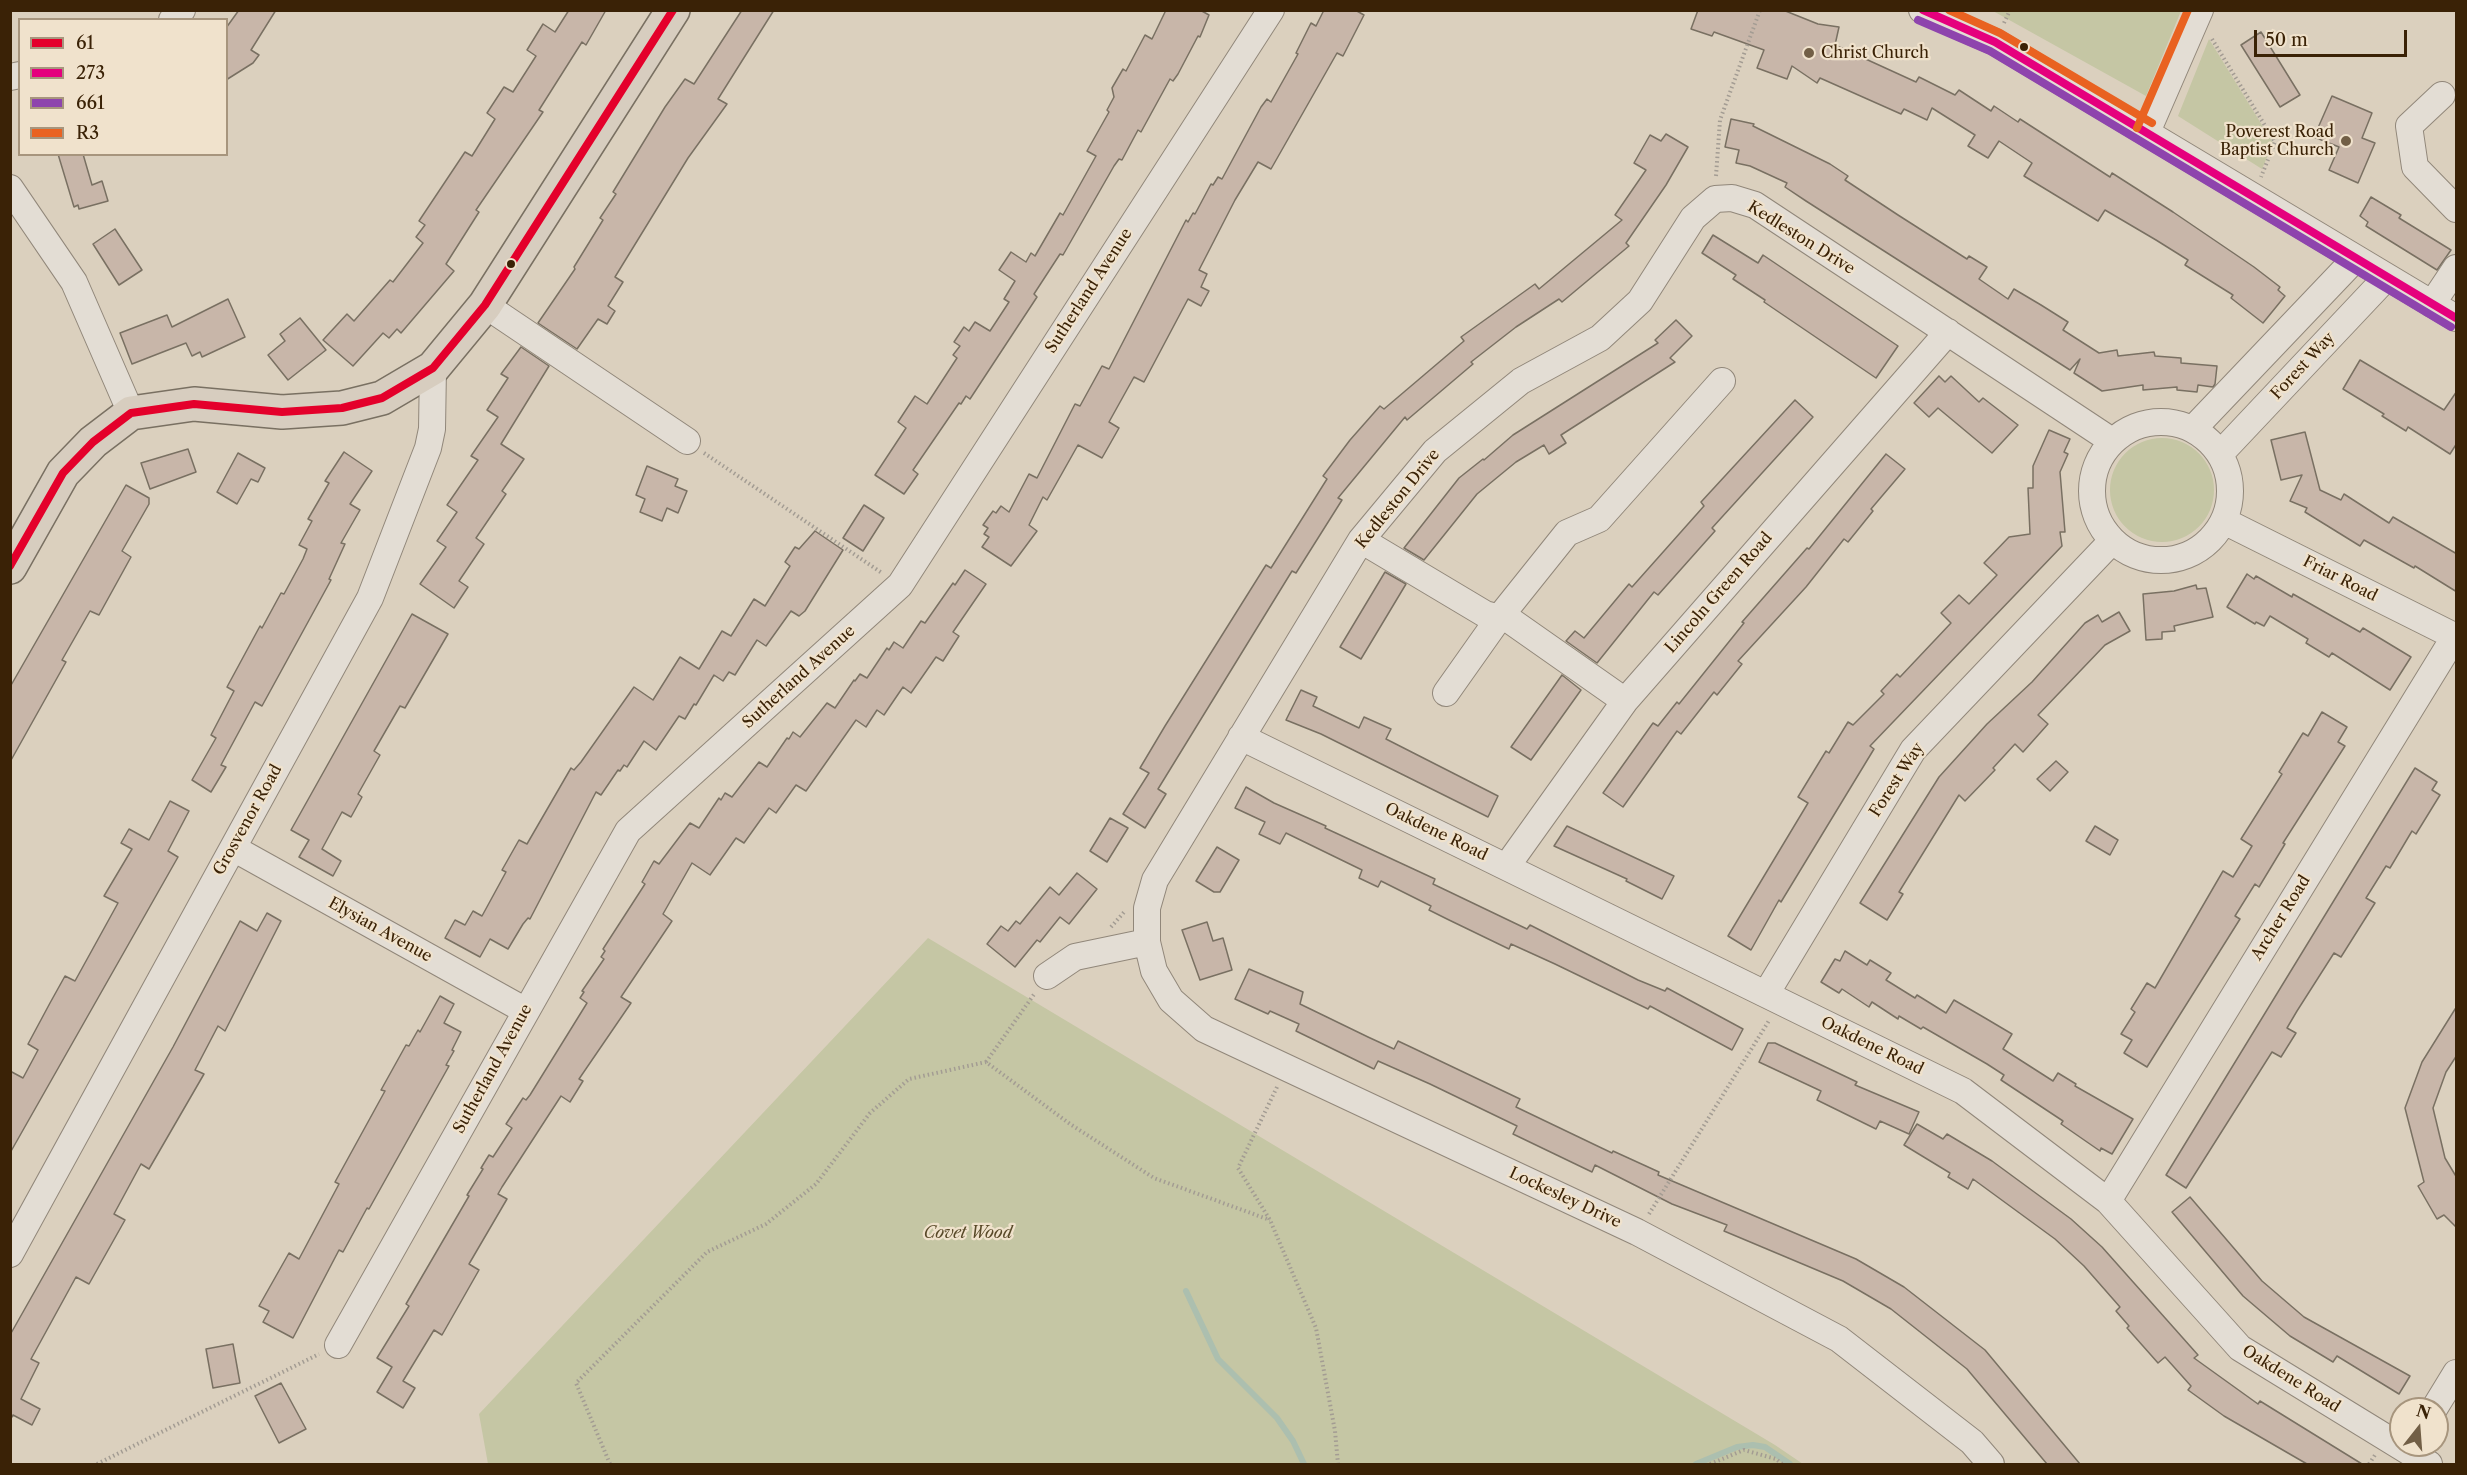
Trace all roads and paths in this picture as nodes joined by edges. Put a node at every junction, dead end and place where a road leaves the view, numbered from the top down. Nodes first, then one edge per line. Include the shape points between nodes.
1 (673, 10) edge
2 (1271, 10) edge
3 (1760, 10) edge
4 (1922, 10) edge
5 (2199, 13) edge
6 (2442, 95) dead end
7 (2147, 132) junction
8 (10, 188) edge
9 (2254, 197) junction
10 (1715, 199) junction
11 (2457, 209) edge
12 (2355, 259) junction
13 (2457, 268) edge
14 (2386, 278) junction
15 (2432, 304) junction
16 (484, 305) junction
17 (2457, 318) edge
18 (1948, 332) junction
19 (433, 368) junction
20 (1722, 381) dead end
21 (131, 413) junction
22 (2193, 429) junction
23 (687, 441) joint
24 (2112, 441) junction
25 (2220, 454) junction
26 (2224, 521) junction
27 (1362, 540) junction
28 (2112, 541) junction
29 (10, 567) edge
30 (900, 585) junction
31 (1499, 618) junction
32 (2456, 636) edge
33 (1446, 693) dead end
34 (1625, 701) junction
35 (1241, 737) junction
36 (233, 848) junction
37 (1507, 867) junction
38 (1147, 942) junction
39 (1047, 976) joint
40 (1774, 998) junction
41 (526, 1011) junction
42 (986, 1062) junction
43 (1286, 1067) junction
44 (2108, 1201) junction
45 (1270, 1220) junction
46 (1637, 1233) junction
47 (10, 1254) edge
48 (338, 1345) joint
49 (2457, 1373) edge
50 (2442, 1397) edge
51 (2389, 1436) edge
52 (97, 1464) edge
53 (610, 1464) edge
54 (1338, 1464) edge
55 (1710, 1464) edge
56 (1782, 1464) edge
57 (1991, 1464) edge

1 - 16 main road
2 - 30 street, Sutherland Avenue
3 - 10 path via 1720,120
4 - 7 street via 1995,42
5 - 7 street
5 - 9 path via 2275,142
6 - 11 street via 2409,126 2415,167
7 - 9 street
8 - 21 street via 74,282
9 - 12 street
10 - 18 street, Kedleston Drive via 1732,198 1755,205
10 - 27 street, Kedleston Drive via 1693,218 1640,301 1600,338 1521,381 1436,451
12 - 14 street
12 - 22 street
13 - 15 street
14 - 15 street
14 - 25 street, Forest Way
15 - 17 street
16 - 19 main road
16 - 23 street
18 - 24 street, Kedleston Drive
18 - 34 street, Lincoln Green Road
19 - 21 main road via 382,398 342,408 282,412 194,404
19 - 36 street, Grosvenor Road via 428,447 370,598
20 - 31 street via 1599,519 1567,533
21 - 29 main road via 93,442 63,473
22 - 24 street via 2173,422 2151,422 2130,428
22 - 25 street
23 - 30 path
24 - 28 street via 2091,480 2091,502 2098,523
25 - 26 street via 2229,476 2230,498
26 - 28 street via 2194,553 2173,560 2151,560 2130,554
26 - 32 street, Friar Road
27 - 31 street via 1485,614
27 - 35 street, Kedleston Drive
28 - 40 street, Forest Way via 1913,750
30 - 41 street, Sutherland Avenue via 628,831
31 - 33 street
31 - 34 street via 1511,621
32 - 44 street, Archer Road
34 - 37 street, Lincoln Green Road
35 - 37 street, Oakdene Road
35 - 38 street, Kedleston Drive via 1155,880 1147,908
36 - 41 street, Elysian Avenue
36 - 47 street, Grosvenor Road
37 - 40 street, Oakdene Road
38 - 39 street via 1075,957
38 - 43 street, Lockesley Drive via 1154,971 1171,1000 1204,1029
39 - 42 path
40 - 44 street, Oakdene Road via 1963,1091
40 - 46 path
41 - 48 street, Sutherland Avenue
42 - 45 path via 1070,1124 1154,1178
42 - 53 path via 909,1079 870,1113 816,1185 766,1224 707,1252 576,1383
43 - 45 path via 1238,1168
43 - 46 street, Lockesley Drive
44 - 51 street, Oakdene Road via 2240,1348
45 - 54 path via 1316,1328
46 - 57 street, Lockesley Drive via 1839,1339 1972,1442
48 - 52 path
49 - 50 street
55 - 56 path via 1744,1450

